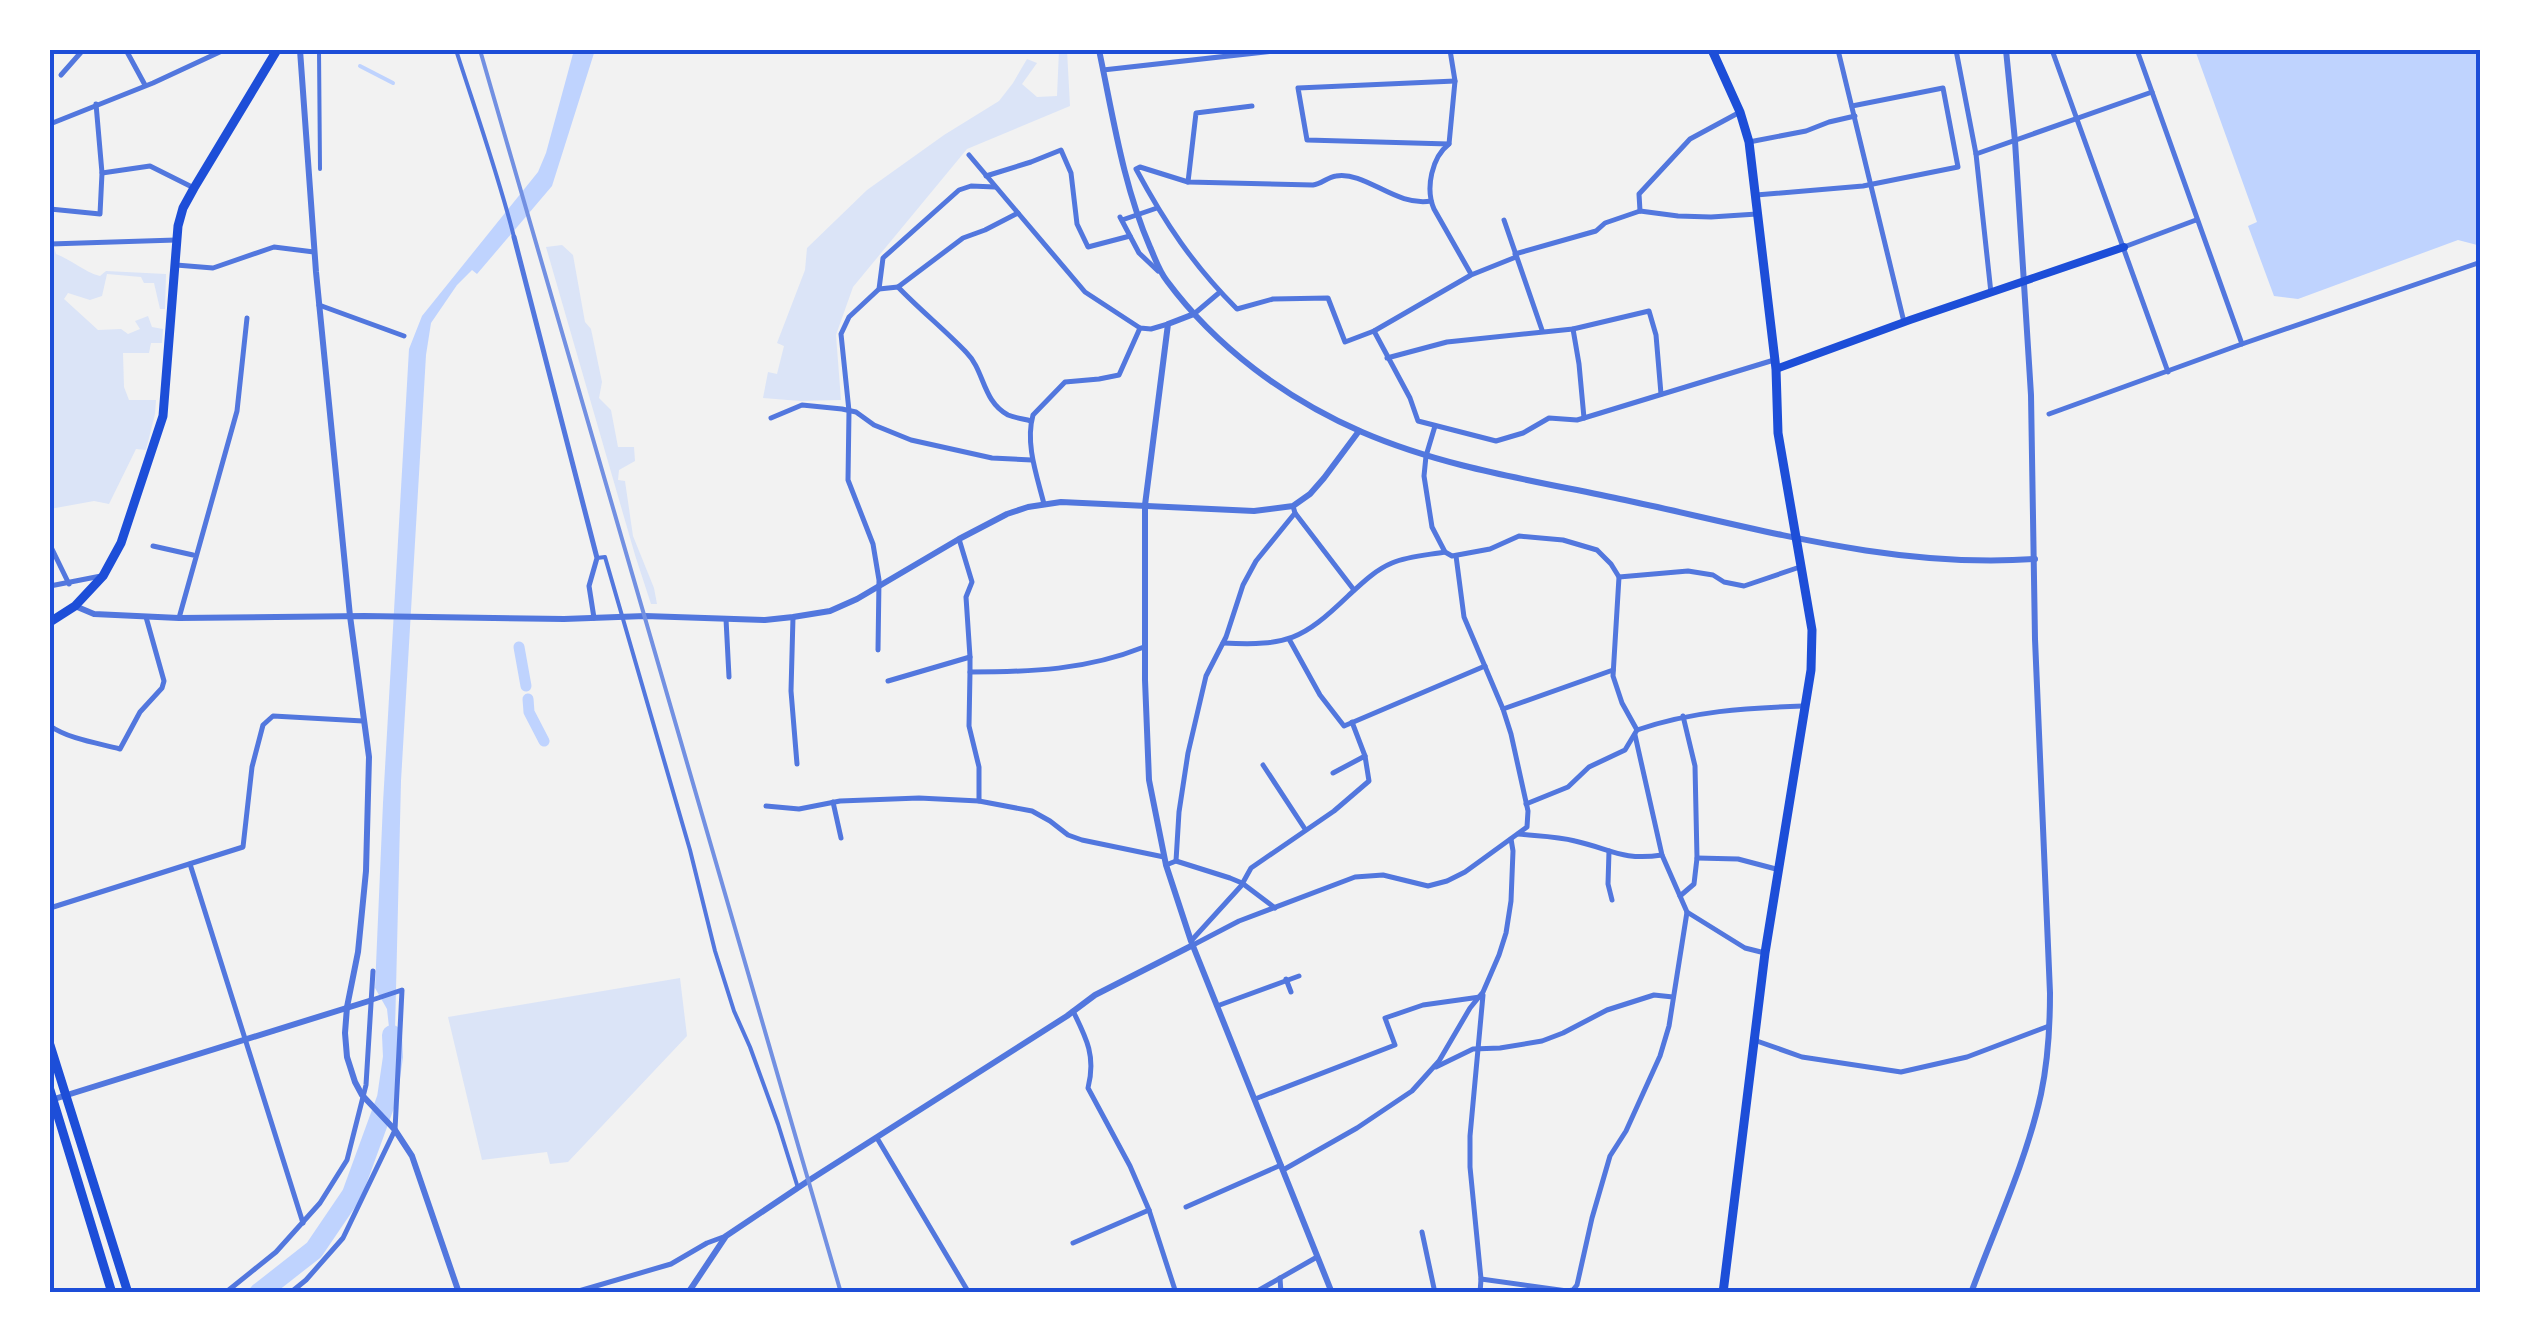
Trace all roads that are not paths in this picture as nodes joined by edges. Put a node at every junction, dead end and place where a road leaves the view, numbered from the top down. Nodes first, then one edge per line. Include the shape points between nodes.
1 (83, 50) edge
2 (126, 50) edge
3 (224, 50) edge
4 (277, 50) edge
5 (300, 50) edge
6 (318, 50) edge
7 (456, 50) edge
8 (1098, 50) edge
9 (1312, 50) edge
10 (1450, 50) edge
11 (1712, 50) edge
12 (1838, 50) edge
13 (1956, 50) edge
14 (2006, 50) edge
15 (2052, 50) edge
16 (2137, 50) edge
17 (1103, 70) junction
18 (61, 75) dead end
19 (1455, 81) junction
20 (145, 85) junction
21 (2152, 92) junction
22 (96, 104) junction
23 (1252, 106) dead end
24 (1852, 106) junction
25 (1740, 112) junction
26 (1856, 116) junction
27 (2077, 119) junction
28 (50, 124) edge
29 (2016, 141) junction
30 (1749, 142) junction
31 (1450, 144) junction
32 (1976, 154) junction
33 (969, 155) dead end
34 (320, 169) dead end
35 (102, 173) junction
36 (986, 176) junction
37 (1188, 182) junction
38 (1871, 184) junction
39 (194, 188) junction
40 (995, 188) junction
41 (1755, 195) junction
42 (1430, 201) junction
43 (1157, 208) junction
44 (50, 209) edge
45 (1640, 211) junction
46 (1018, 212) junction
47 (1758, 214) junction
48 (1136, 215) junction
49 (1504, 220) dead end
50 (2197, 220) junction
51 (1130, 236) junction
52 (514, 237) joint
53 (176, 240) junction
54 (50, 244) edge
55 (2124, 247) junction
56 (314, 252) junction
57 (1515, 256) junction
58 (2481, 262) edge
59 (174, 264) junction
60 (1471, 275) junction
61 (1163, 276) junction
62 (2024, 282) junction
63 (898, 286) junction
64 (878, 289) junction
65 (1220, 292) junction
66 (1991, 292) junction
67 (320, 305) junction
68 (1194, 314) junction
69 (247, 318) dead end
70 (1904, 322) junction
71 (1168, 324) junction
72 (1140, 328) junction
73 (1572, 329) junction
74 (1374, 331) junction
75 (1542, 331) junction
76 (404, 336) dead end
77 (2242, 344) junction
78 (1386, 358) junction
79 (1775, 365) junction
80 (2168, 372) junction
81 (1661, 395) junction
82 (849, 411) junction
83 (2050, 414) dead end
84 (771, 418) dead end
85 (1584, 418) junction
86 (1031, 421) junction
87 (1434, 426) junction
88 (1359, 431) junction
89 (1426, 456) junction
90 (1032, 460) junction
91 (1044, 504) junction
92 (1145, 506) junction
93 (1294, 509) junction
94 (1797, 539) junction
95 (959, 540) junction
96 (50, 545) edge
97 (152, 546) dead end
98 (1445, 552) junction
99 (194, 556) junction
100 (1456, 556) junction
101 (597, 558) junction
102 (2034, 559) junction
103 (1803, 566) junction
104 (103, 576) junction
105 (1619, 577) junction
106 (69, 584) junction
107 (50, 586) edge
108 (878, 586) junction
109 (1354, 590) junction
110 (75, 606) junction
111 (350, 616) junction
112 (146, 617) junction
113 (792, 617) junction
114 (178, 618) junction
115 (594, 618) junction
116 (623, 618) junction
117 (726, 619) junction
118 (50, 622) edge
119 (1288, 639) junction
120 (1223, 643) junction
121 (1144, 647) junction
122 (878, 650) dead end
123 (970, 657) junction
124 (1485, 666) junction
125 (1613, 670) junction
126 (970, 672) junction
127 (729, 677) dead end
128 (888, 681) dead end
129 (1806, 706) junction
130 (1504, 710) junction
131 (1683, 716) junction
132 (364, 721) junction
133 (1352, 722) junction
134 (50, 726) edge
135 (1636, 732) junction
136 (1365, 756) junction
137 (796, 764) dead end
138 (1263, 764) dead end
139 (1332, 773) dead end
140 (979, 801) junction
141 (833, 802) junction
142 (1526, 804) junction
143 (766, 806) dead end
144 (1306, 830) junction
145 (1518, 834) junction
146 (841, 838) dead end
147 (1510, 839) junction
148 (1609, 851) junction
149 (1662, 854) junction
150 (1696, 858) junction
151 (1176, 860) junction
152 (1165, 861) junction
153 (190, 864) junction
154 (1779, 870) junction
155 (1242, 883) junction
156 (1680, 896) junction
157 (1612, 900) dead end
158 (50, 908) edge
159 (1275, 908) junction
160 (1687, 912) junction
161 (1192, 943) junction
162 (1765, 953) junction
163 (372, 971) dead end
164 (1299, 976) dead end
165 (1286, 979) junction
166 (1291, 992) dead end
167 (1482, 994) junction
168 (1673, 997) junction
169 (369, 1002) junction
170 (1218, 1006) junction
171 (347, 1007) junction
172 (1073, 1011) junction
173 (2050, 1026) junction
174 (245, 1040) junction
175 (1754, 1040) junction
176 (50, 1044) edge
177 (1477, 1049) junction
178 (1430, 1070) junction
179 (67, 1095) junction
180 (362, 1095) junction
181 (51, 1096) edge
182 (1254, 1099) junction
183 (395, 1130) junction
184 (877, 1138) junction
185 (1282, 1168) junction
186 (798, 1188) junction
187 (1186, 1206) dead end
188 (1149, 1210) junction
189 (302, 1223) junction
190 (1422, 1232) dead end
191 (726, 1236) junction
192 (1074, 1244) dead end
193 (1317, 1257) junction
194 (1280, 1278) junction
195 (1481, 1279) junction
196 (112, 1293) edge
197 (128, 1293) edge
198 (225, 1293) edge
199 (290, 1293) edge
200 (459, 1293) edge
201 (572, 1293) edge
202 (688, 1293) edge
203 (969, 1293) edge
204 (1176, 1293) edge
205 (1254, 1293) edge
206 (1281, 1293) edge
207 (1332, 1293) edge
208 (1435, 1293) edge
209 (1480, 1293) edge
210 (1723, 1293) edge
211 (1970, 1293) edge

1 - 18 street
2 - 20 street
3 - 20 street
4 - 39 main road
5 - 56 street
6 - 34 street
7 - 52 street
8 - 17 street
9 - 17 street
10 - 19 street
11 - 25 main road
12 - 24 street
13 - 32 street
14 - 29 street
15 - 27 street
16 - 21 street
17 - 48 street
19 - 31 street
19 - 31 street via 1298,88 1306,140
20 - 22 street
21 - 27 street
21 - 50 street
22 - 28 street
22 - 35 street
23 - 37 street via 1196,113
24 - 26 street
24 - 38 street via 1943,88 1958,167
25 - 30 main road
25 - 45 street via 1680,148 1638,194
26 - 30 street
26 - 38 street
27 - 29 street
27 - 55 street
29 - 32 street
29 - 62 street
30 - 41 main road
31 - 42 street via 1438,152
32 - 66 street
33 - 36 street
35 - 39 street via 150,166
35 - 44 street via 100,214
36 - 40 street
36 - 51 street via 1062,150 1088,247
37 - 42 street via 1313,186 1335,176
37 - 43 street via 1136,169
38 - 41 street
38 - 70 street
39 - 53 main road
40 - 46 street
40 - 64 street via 959,190 883,258
41 - 47 main road
42 - 60 street
43 - 48 street
43 - 65 street
45 - 47 street
45 - 57 street
46 - 63 street via 963,238
46 - 72 street via 1086,292
47 - 79 main road
48 - 51 street via 1121,219
48 - 61 street
49 - 57 street
50 - 55 street
50 - 77 street
51 - 61 street
52 - 101 street
53 - 54 street
53 - 59 main road
55 - 62 main road
55 - 80 street
56 - 59 street via 274,246 212,268
56 - 67 street
57 - 60 street
57 - 75 street
58 - 77 street
59 - 104 main road via 163,416
60 - 74 street
61 - 68 street
62 - 66 main road
62 - 102 street
63 - 64 street
63 - 86 street via 968,354 992,402
64 - 82 street via 848,317 841,334
65 - 68 street
65 - 74 street via 1237,308 1273,299 1328,298 1345,342
66 - 70 main road
67 - 76 street
67 - 111 street
68 - 71 street
68 - 88 street via 1263,376
69 - 99 street via 237,411
70 - 79 main road
71 - 72 street
71 - 92 street
72 - 86 street via 1119,375 1065,382
73 - 75 street
73 - 81 street via 1649,310
73 - 85 street
74 - 78 street
75 - 78 street via 1447,342
77 - 80 street
78 - 87 street via 1418,421
79 - 81 street
79 - 94 main road via 1778,433
80 - 83 street
81 - 85 street
82 - 84 street via 802,405
82 - 90 street via 911,440
82 - 108 street via 848,486 873,544
85 - 87 street via 1550,418 1496,442
86 - 90 street
87 - 89 street
88 - 89 street
88 - 93 street
89 - 94 street
89 - 98 street via 1430,519
90 - 91 street
91 - 92 street
91 - 95 street via 1007,514
92 - 93 street
92 - 121 street
93 - 109 street
93 - 120 street via 1243,585
94 - 102 street via 1930,558
94 - 103 main road
95 - 108 street
95 - 123 street via 972,582 966,597
96 - 106 street
97 - 99 street
98 - 100 street
98 - 109 street via 1392,562
99 - 114 street
100 - 105 street via 1519,536 1564,540 1597,550
100 - 124 street via 1464,617
101 - 115 street via 589,586
101 - 116 street via 604,557
102 - 173 street
103 - 105 street via 1744,586 1688,571
103 - 129 main road via 1812,630
104 - 106 street
104 - 110 main road
105 - 125 street
106 - 107 street
108 - 113 street via 830,612
108 - 122 street
109 - 119 street via 1318,625
110 - 112 street
110 - 118 main road
111 - 114 street
111 - 115 street
111 - 132 street
112 - 114 street
112 - 134 street via 164,682 120,749
113 - 117 street
113 - 137 street
115 - 116 street
116 - 117 street
116 - 186 street via 714,951
117 - 127 street
119 - 120 street
119 - 133 street via 1320,695 1344,726
120 - 151 street via 1196,714
121 - 126 street via 1090,665
121 - 152 street via 1149,780
123 - 126 street
123 - 128 street
124 - 130 street
124 - 133 street
125 - 130 street
125 - 135 street
126 - 140 street
129 - 131 street
129 - 154 main road
130 - 142 street
131 - 135 street
131 - 150 street via 1695,766
132 - 153 street via 273,716 263,725 252,766 243,846
132 - 171 street via 366,871
133 - 136 street
135 - 142 street via 1625,750
135 - 149 street
136 - 139 street
136 - 144 street via 1370,781
138 - 144 street
140 - 141 street
140 - 152 street via 1032,811 1068,835
141 - 143 street
141 - 146 street
142 - 145 street via 1527,828
144 - 155 street via 1251,868
145 - 147 street
145 - 148 street
147 - 159 street via 1436,885 1365,875
147 - 167 street via 1506,933
148 - 149 street via 1642,858
148 - 157 street
149 - 156 street
150 - 154 street via 1738,859
150 - 156 street via 1694,884
151 - 152 street
151 - 155 street
152 - 161 street
153 - 158 street
153 - 174 street
154 - 162 main road
155 - 159 street
155 - 161 street
156 - 160 street
159 - 161 street
160 - 162 street via 1744,948
160 - 168 street
161 - 170 street
161 - 172 street
162 - 175 main road
163 - 169 street
164 - 165 street
165 - 166 street
165 - 170 street
167 - 177 street
167 - 178 street
167 - 182 street via 1386,1018 1395,1044
168 - 177 street via 1654,995 1607,1010 1542,1041
168 - 195 street via 1660,1056 1610,1156 1577,1286 1566,1292
169 - 171 street
169 - 180 street
169 - 183 street via 402,990
170 - 182 street
171 - 174 street
171 - 180 street via 347,1057
172 - 184 street
172 - 188 street via 1093,1068 1088,1088
173 - 175 street via 1967,1057 1901,1072 1802,1058
173 - 211 street via 2034,1122
174 - 179 street
174 - 189 street
175 - 210 main road
176 - 179 main road
177 - 178 street
177 - 195 street via 1470,1168
178 - 185 street via 1412,1092 1358,1128
179 - 181 street
179 - 197 main road
180 - 183 street
180 - 189 street via 347,1160
181 - 196 main road
182 - 185 street
183 - 199 street via 343,1238
183 - 200 street via 417,1170
184 - 186 street
184 - 203 street
185 - 187 street
185 - 193 street
186 - 191 street
188 - 192 street
188 - 204 street
189 - 198 street
190 - 208 street
191 - 201 street via 671,1264
191 - 202 street
193 - 194 street
193 - 207 street
194 - 205 street
194 - 206 street
195 - 209 street

